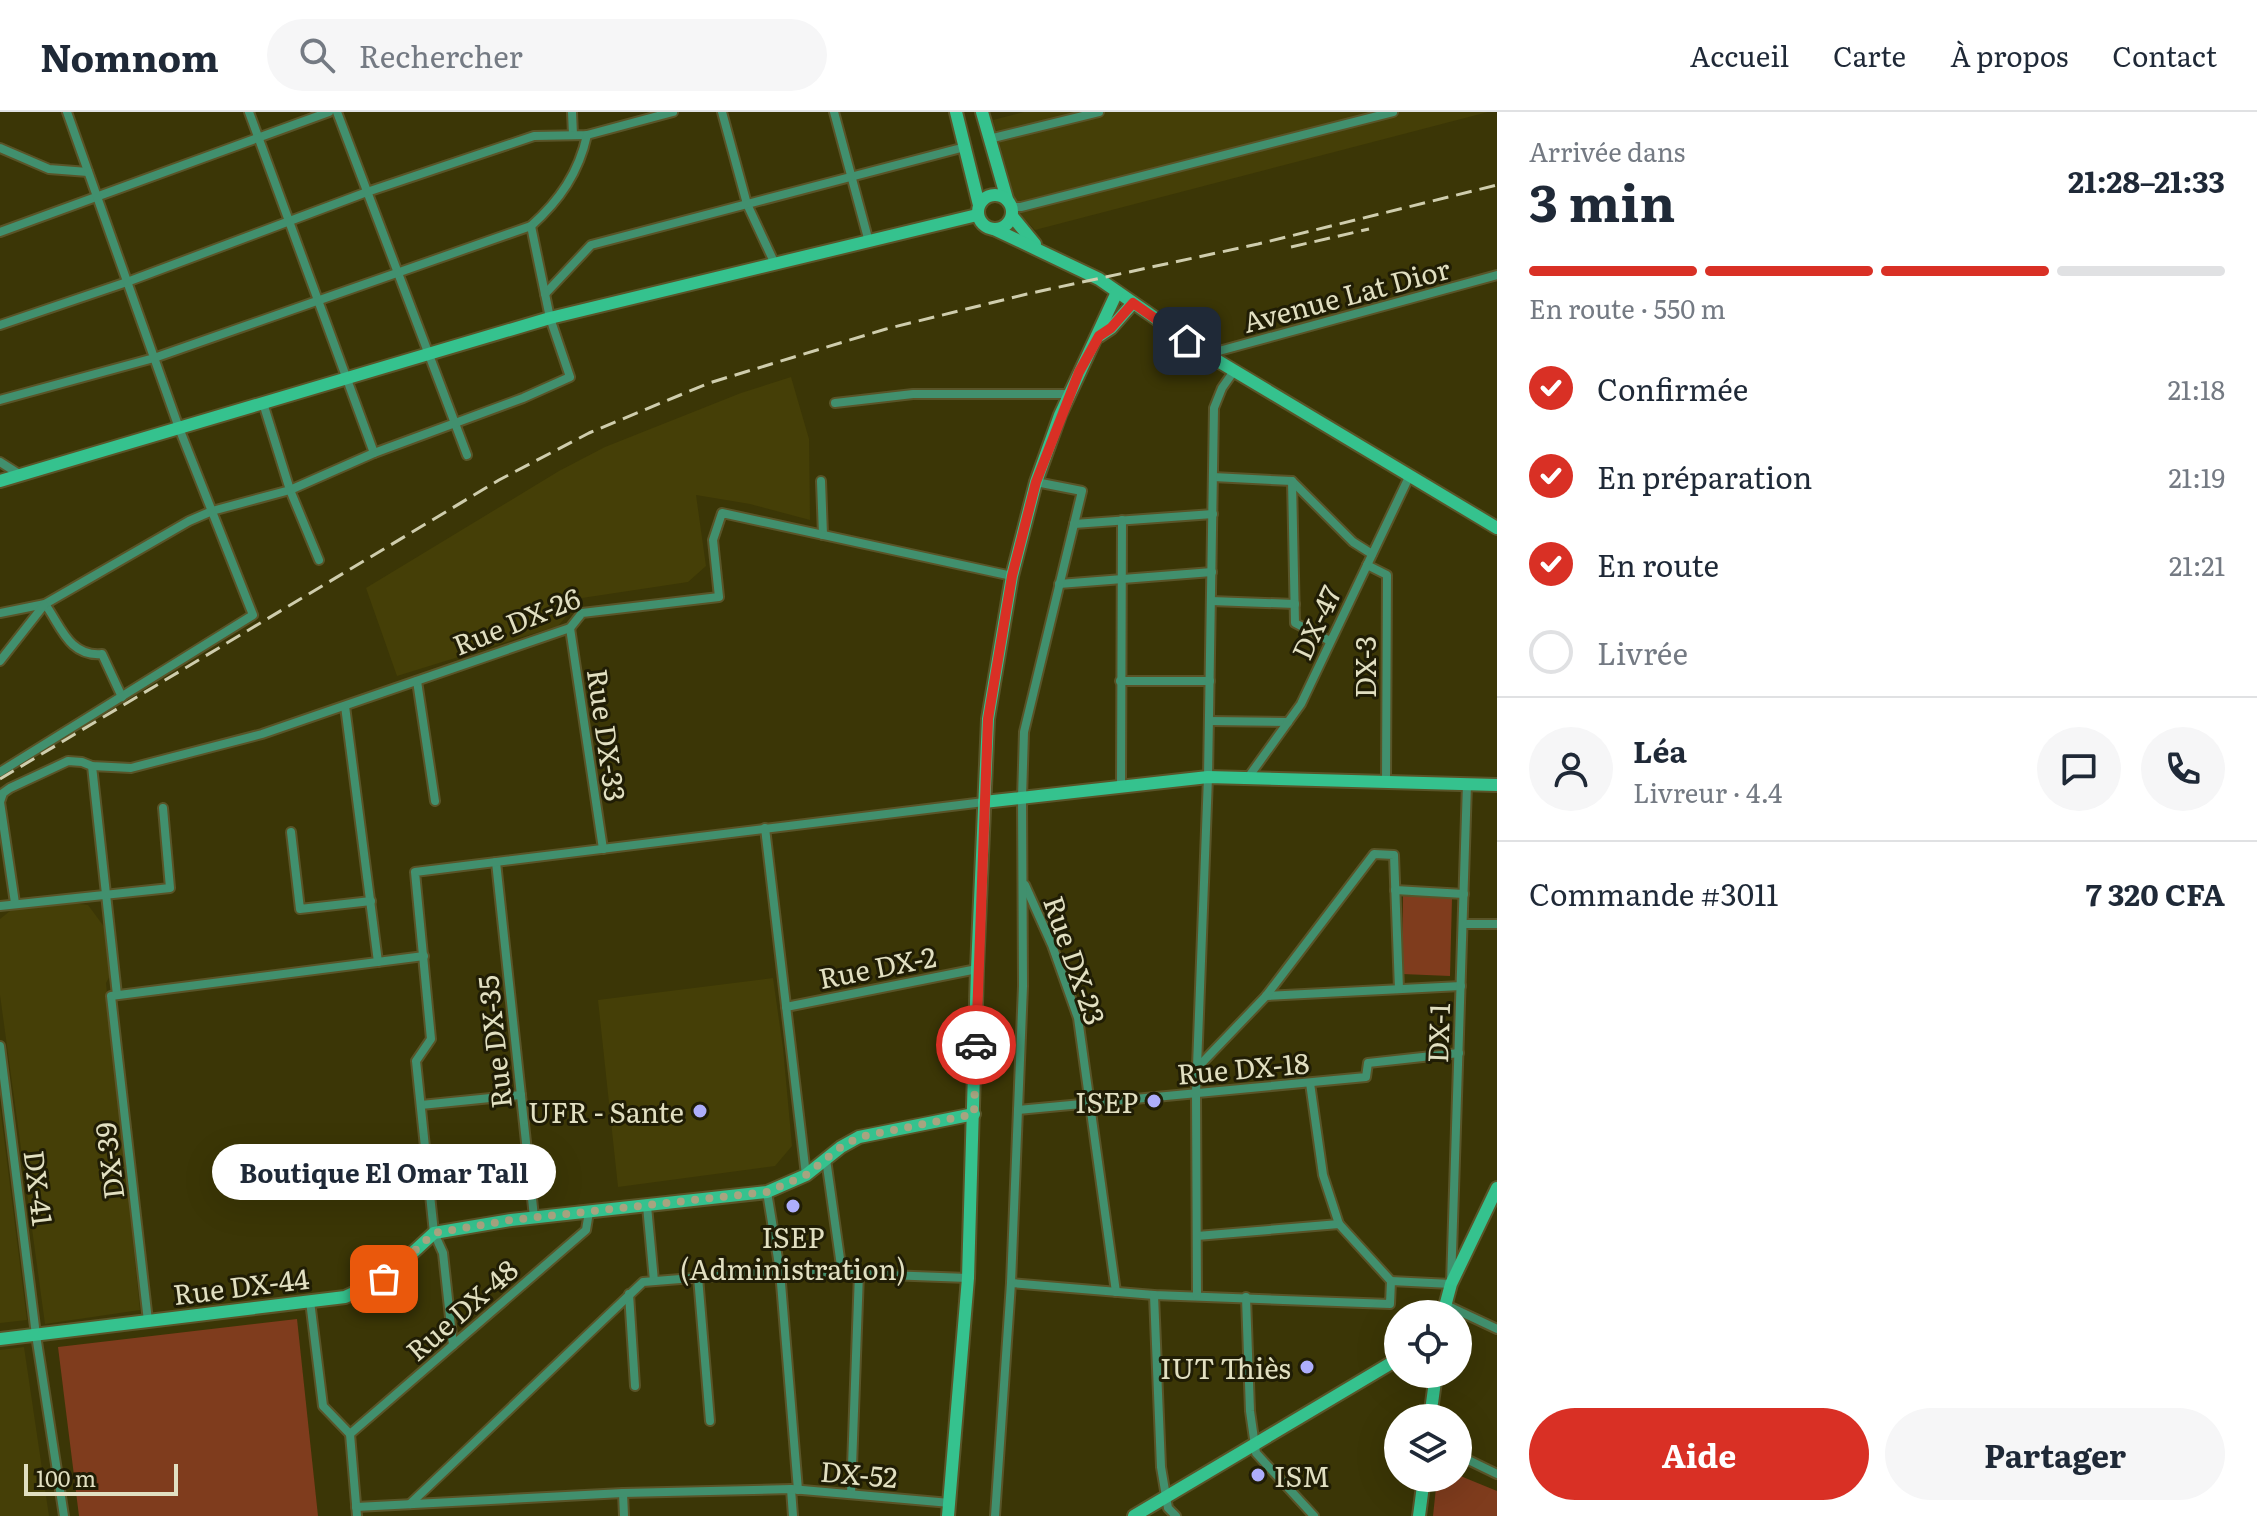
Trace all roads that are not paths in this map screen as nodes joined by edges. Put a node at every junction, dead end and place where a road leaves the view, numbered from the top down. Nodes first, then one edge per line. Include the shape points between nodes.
1 (67, 112) edge
2 (249, 112) edge
3 (329, 112) edge
4 (337, 112) edge
5 (572, 112) edge
6 (673, 112) edge
7 (722, 112) edge
8 (834, 112) edge
9 (956, 112) edge
10 (982, 112) edge
11 (1099, 112) edge
12 (1393, 112) edge
13 (573, 135) junction
14 (587, 135) junction
15 (258, 138) junction
16 (989, 139) junction
17 (965, 147) junction
18 (0, 148) edge
19 (88, 172) junction
20 (851, 177) junction
21 (367, 192) junction
22 (97, 197) junction
23 (747, 204) junction
24 (1010, 207) junction
25 (978, 210) junction
26 (289, 221) junction
27 (531, 226) junction
28 (994, 229) junction
29 (0, 232) edge
30 (869, 242) junction
31 (1040, 249) junction
32 (775, 264) junction
33 (398, 272) junction
34 (1497, 275) edge
35 (127, 282) junction
36 (1117, 292) junction
37 (545, 294) junction
38 (318, 301) junction
39 (1133, 303) junction
40 (550, 318) junction
41 (0, 325) edge
42 (1099, 336) junction
43 (428, 352) junction
44 (1207, 355) junction
45 (154, 358) junction
46 (1234, 371) junction
47 (346, 377) junction
48 (1071, 394) junction
49 (0, 400) edge
50 (263, 403) junction
51 (835, 403) dead end
52 (455, 423) junction
53 (179, 428) junction
54 (374, 453) junction
55 (467, 455) dead end
56 (0, 462) edge
57 (20, 475) junction
58 (1213, 477) junction
59 (1409, 477) junction
60 (0, 481) edge
61 (821, 481) dead end
62 (1292, 481) junction
63 (1036, 482) junction
64 (290, 490) junction
65 (212, 511) junction
66 (1213, 514) junction
67 (1122, 520) junction
68 (1074, 524) junction
69 (1497, 528) edge
70 (823, 535) junction
71 (1372, 554) junction
72 (319, 560) dead end
73 (1367, 565) junction
74 (1212, 572) junction
75 (1012, 576) junction
76 (1120, 579) junction
77 (1059, 584) junction
78 (1211, 601) junction
79 (45, 604) junction
80 (1295, 604) junction
81 (0, 613) edge
82 (570, 628) junction
83 (1330, 641) junction
84 (0, 661) edge
85 (417, 681) junction
86 (1120, 681) junction
87 (1210, 681) junction
88 (122, 697) junction
89 (345, 706) junction
90 (1209, 721) junction
91 (1288, 722) junction
92 (92, 766) junction
93 (0, 772) edge
94 (1208, 777) junction
95 (1247, 779) junction
96 (1386, 782) junction
97 (1467, 784) junction
98 (1497, 785) edge
99 (1121, 787) junction
100 (2, 793) edge
101 (1022, 798) junction
102 (435, 801) dead end
103 (984, 802) junction
104 (163, 808) dead end
105 (765, 828) junction
106 (291, 832) dead end
107 (603, 849) junction
108 (496, 862) junction
109 (1023, 880) junction
110 (1395, 890) junction
111 (106, 893) junction
112 (1464, 894) junction
113 (371, 901) junction
114 (15, 903) junction
115 (0, 906) edge
116 (1463, 924) junction
117 (1497, 924) edge
118 (424, 956) junction
119 (378, 962) junction
120 (977, 969) junction
121 (1461, 986) junction
122 (1399, 989) junction
123 (114, 996) junction
124 (1266, 996) junction
125 (786, 1007) junction
126 (0, 1046) edge
127 (1459, 1053) junction
128 (1198, 1068) junction
129 (1310, 1083) junction
130 (1196, 1093) junction
131 (521, 1095) junction
132 (1090, 1103) junction
133 (421, 1105) junction
134 (1018, 1110) junction
135 (974, 1114) junction
136 (826, 1159) junction
137 (806, 1175) junction
138 (1497, 1188) edge
139 (767, 1192) junction
140 (647, 1206) junction
141 (589, 1212) junction
142 (534, 1217) junction
143 (1339, 1224) junction
144 (434, 1233) junction
145 (1197, 1236) junction
146 (780, 1271) junction
147 (842, 1273) junction
148 (859, 1273) junction
149 (698, 1277) junction
150 (968, 1278) junction
151 (654, 1281) junction
152 (1391, 1281) junction
153 (1011, 1283) junction
154 (1451, 1284) junction
155 (1116, 1292) junction
156 (629, 1294) junction
157 (1154, 1295) junction
158 (1197, 1296) junction
159 (1246, 1297) junction
160 (1446, 1300) edge
161 (310, 1301) junction
162 (1472, 1320) edge
163 (148, 1321) junction
164 (1497, 1329) edge
165 (36, 1335) junction
166 (0, 1339) edge
167 (453, 1345) junction
168 (1384, 1367) edge
169 (635, 1386) dead end
170 (710, 1421) dead end
171 (350, 1434) junction
172 (1255, 1445) junction
173 (1472, 1462) edge
174 (1497, 1474) edge
175 (795, 1489) junction
176 (1422, 1492) edge
177 (623, 1493) junction
178 (851, 1494) junction
179 (1167, 1497) junction
180 (410, 1504) junction
181 (949, 1510) edge
182 (356, 1512) edge
183 (64, 1516) edge
184 (624, 1516) edge
185 (793, 1516) edge
186 (995, 1516) edge
187 (1134, 1516) edge
188 (1176, 1516) edge
189 (1314, 1516) edge
190 (1419, 1516) edge

1 - 19 street
2 - 15 street
3 - 15 street
4 - 21 street
5 - 13 street
6 - 14 street
7 - 23 street
8 - 20 street
9 - 17 street
10 - 16 street
11 - 16 street
12 - 24 street
13 - 14 street
13 - 21 street via 534,136
14 - 27 street via 582,159 553,206
15 - 22 street
15 - 26 street
16 - 24 street
17 - 20 street
17 - 25 street
18 - 19 street via 49,169
19 - 22 street
20 - 23 street
20 - 30 street
21 - 26 street
21 - 33 street
22 - 29 street
22 - 35 street
23 - 32 street
23 - 37 street via 591,245
24 - 25 street via 991,195
24 - 28 street via 1007,224
24 - 31 street
25 - 28 street via 983,225
25 - 30 street
26 - 35 street
26 - 38 street
27 - 33 street
27 - 37 street
28 - 31 street
30 - 32 street
31 - 36 street
32 - 40 street
33 - 38 street
33 - 43 street
34 - 44 street, Avenue Lat Dior
35 - 41 street
35 - 45 street
36 - 39 street
36 - 42 street
37 - 40 street
38 - 45 street
38 - 47 street
39 - 42 street
39 - 44 street
40 - 43 street
40 - 52 street via 570,377
42 - 48 street
43 - 47 street
43 - 52 street
44 - 46 street
45 - 49 street
45 - 53 street
46 - 58 street via 1214,408
46 - 59 street
47 - 50 street
47 - 54 street
48 - 51 street via 913,394
48 - 63 street
50 - 53 street
50 - 64 street
52 - 54 street
52 - 55 street
53 - 57 street
53 - 65 street
54 - 64 street
56 - 57 street
57 - 60 street
58 - 62 street
58 - 66 street
59 - 69 street
59 - 71 street, DX-47
61 - 70 street
62 - 71 street
62 - 80 street
63 - 68 street via 1082,491
63 - 75 street
64 - 65 street
64 - 72 street
65 - 79 street
65 - 88 street via 253,615
66 - 67 street
66 - 74 street
67 - 68 street
67 - 76 street
68 - 77 street
70 - 75 street
70 - 82 street, Rue DX-26 via 722,513 713,540 719,597 582,613
71 - 73 street, DX-47
73 - 83 street, DX-47
73 - 96 street, DX-3 via 1387,575
74 - 76 street
74 - 78 street
75 - 103 street via 988,719
76 - 77 street
76 - 86 street
77 - 101 street via 1024,732
78 - 80 street
78 - 87 street
79 - 81 street
79 - 84 street
79 - 88 street via 72,646 102,654
80 - 83 street via 1295,623
82 - 85 street, Rue DX-26
82 - 107 street, Rue DX-33
83 - 91 street, DX-47
85 - 89 street, Rue DX-26
85 - 102 street
86 - 87 street
86 - 99 street
87 - 90 street
88 - 93 street
89 - 92 street, Rue DX-26 via 149,764
89 - 113 street
90 - 91 street
90 - 94 street
91 - 95 street, DX-47
92 - 100 street, Rue DX-26 via 68,761
92 - 111 street, DX-39
94 - 95 street
94 - 99 street
94 - 128 street
95 - 96 street
96 - 97 street
97 - 98 street
97 - 112 street, DX-1
99 - 101 street
100 - 114 street
101 - 103 street
101 - 109 street
103 - 105 street
103 - 120 street
104 - 111 street via 170,888
105 - 107 street
105 - 125 street
106 - 113 street via 300,909
107 - 108 street
108 - 118 street via 415,872
108 - 131 street, Rue DX-35
109 - 132 street, Rue DX-23 via 1078,1018
109 - 134 street
110 - 112 street
110 - 122 street
110 - 124 street via 1394,855 1374,854
111 - 114 street
111 - 123 street, DX-39
112 - 116 street, DX-1
113 - 119 street
114 - 115 street
116 - 117 street
116 - 121 street, DX-1
118 - 119 street
118 - 133 street via 431,1039 416,1061
119 - 123 street
120 - 125 street, Rue DX-2
120 - 135 street
121 - 122 street
121 - 127 street, DX-1
122 - 124 street
123 - 163 street, DX-39
124 - 128 street
125 - 137 street
126 - 165 street, DX-41
127 - 129 street, Rue DX-18 via 1368,1063 1366,1077
127 - 154 street, DX-1
128 - 130 street
129 - 130 street, Rue DX-18
129 - 143 street via 1323,1175
130 - 132 street, Rue DX-18
130 - 145 street
131 - 133 street
131 - 142 street, Rue DX-35
132 - 134 street, Rue DX-18
132 - 155 street, Rue DX-23
133 - 144 street
134 - 153 street
135 - 136 street via 859,1137
135 - 150 street
136 - 137 street
136 - 147 street
137 - 139 street
138 - 154 street
139 - 140 street
139 - 146 street
140 - 141 street
140 - 151 street
141 - 142 street
141 - 167 street, Rue DX-48 via 586,1230
142 - 144 street
143 - 145 street
143 - 152 street
144 - 161 street, Rue DX-44 via 384,1279 345,1297
144 - 167 street via 443,1253
145 - 158 street
146 - 147 street
146 - 149 street
146 - 175 street
147 - 148 street
148 - 150 street
148 - 178 street
149 - 151 street
149 - 170 street
150 - 181 street
151 - 156 street via 643,1282
152 - 154 street
152 - 159 street via 1390,1304
153 - 155 street
153 - 186 street
154 - 160 street
155 - 157 street
156 - 169 street
156 - 180 street
157 - 158 street
157 - 179 street via 1161,1467
158 - 159 street
159 - 172 street
161 - 163 street, Rue DX-44
161 - 171 street via 323,1406
162 - 164 street
163 - 165 street, Rue DX-44
165 - 166 street, Rue DX-44
165 - 183 street, DX-41
167 - 171 street, Rue DX-48
168 - 172 street
171 - 182 street
172 - 179 street
172 - 189 street via 1256,1453
173 - 174 street
175 - 177 street
175 - 178 street, DX-52
175 - 185 street, DX-52
176 - 190 street
177 - 180 street
177 - 184 street
178 - 181 street, DX-52
179 - 187 street
179 - 188 street
180 - 182 street

